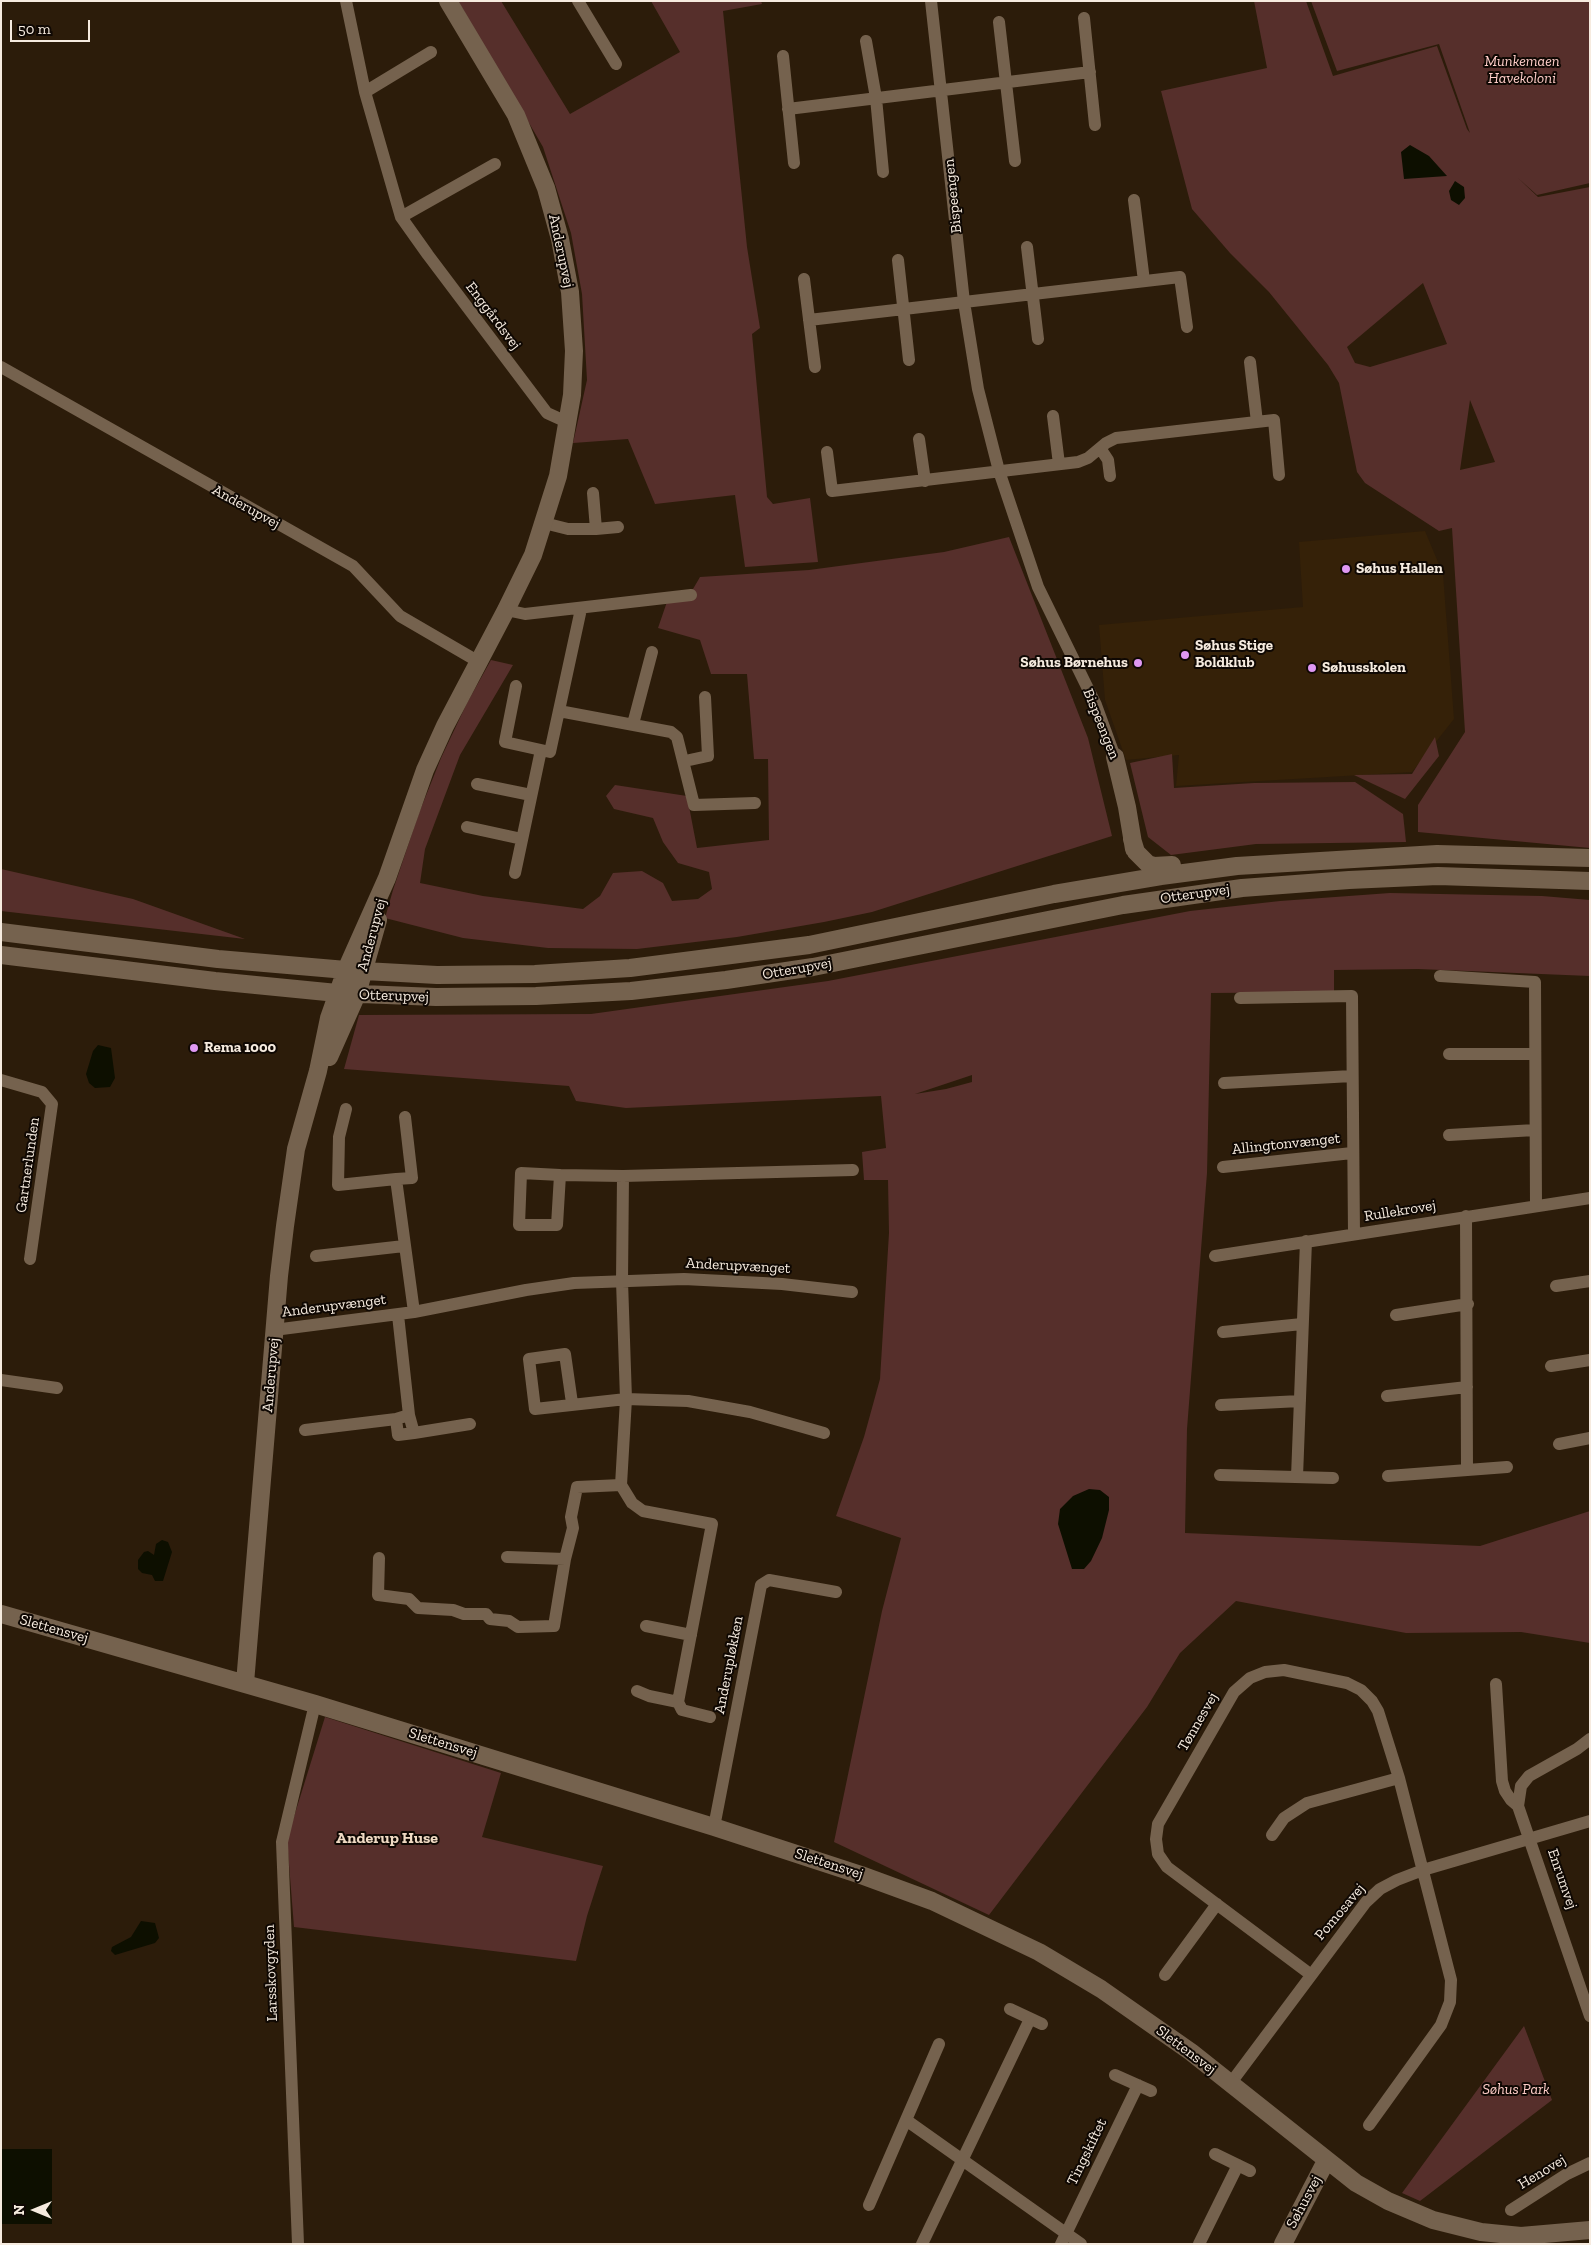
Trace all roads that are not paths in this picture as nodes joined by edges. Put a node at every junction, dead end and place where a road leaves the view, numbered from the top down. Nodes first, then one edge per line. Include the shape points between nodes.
1 (346, 1) edge
2 (448, 1) edge
3 (578, 1) edge
4 (931, 1) edge
5 (1084, 18) dead end
6 (999, 22) dead end
7 (866, 41) dead end
8 (431, 52) dead end
9 (782, 56) dead end
10 (616, 64) dead end
11 (1090, 72) junction
12 (1006, 82) junction
13 (942, 90) junction
14 (365, 92) junction
15 (876, 98) junction
16 (788, 109) junction
17 (1095, 125) dead end
18 (1015, 160) dead end
19 (794, 163) dead end
20 (495, 164) dead end
21 (883, 172) dead end
22 (1134, 200) dead end
23 (401, 217) junction
24 (1027, 247) dead end
25 (898, 260) dead end
26 (804, 279) dead end
27 (1144, 281) junction
28 (1032, 294) junction
29 (964, 302) junction
30 (904, 309) junction
31 (809, 320) junction
32 (1187, 327) dead end
33 (1038, 340) dead end
34 (910, 360) dead end
35 (1250, 362) dead end
36 (1, 367) edge
37 (815, 367) dead end
38 (1053, 416) dead end
39 (1257, 422) junction
40 (569, 423) junction
41 (919, 439) dead end
42 (1100, 448) junction
43 (827, 452) dead end
44 (1058, 464) junction
45 (999, 472) junction
46 (1279, 475) dead end
47 (1110, 476) dead end
48 (925, 481) junction
49 (593, 493) dead end
50 (544, 523) junction
51 (618, 527) dead end
52 (596, 529) junction
53 (691, 595) dead end
54 (581, 608) junction
55 (506, 610) junction
56 (652, 652) dead end
57 (479, 662) junction
58 (516, 686) dead end
59 (705, 697) dead end
60 (559, 711) junction
61 (633, 724) junction
62 (541, 750) junction
63 (1115, 757) joint
64 (685, 761) junction
65 (477, 784) dead end
66 (531, 795) junction
67 (755, 803) dead end
68 (467, 827) dead end
69 (522, 839) junction
70 (1132, 840) junction
71 (1590, 858) edge
72 (1311, 861) junction
73 (515, 872) dead end
74 (1139, 879) junction
75 (1590, 881) edge
76 (1142, 902) junction
77 (1, 932) edge
78 (1, 954) edge
79 (1440, 976) dead end
80 (351, 982) junction
81 (1240, 998) dead end
82 (1449, 1054) dead end
83 (1536, 1054) junction
84 (1352, 1076) junction
85 (1, 1080) edge
86 (1224, 1083) dead end
87 (346, 1109) dead end
88 (405, 1117) dead end
89 (1536, 1130) junction
90 (1449, 1135) dead end
91 (1352, 1153) junction
92 (1223, 1167) dead end
93 (853, 1170) dead end
94 (560, 1175) junction
95 (623, 1176) junction
96 (396, 1179) junction
97 (1590, 1198) edge
98 (1536, 1205) junction
99 (1466, 1216) junction
100 (1354, 1234) junction
101 (1306, 1241) junction
102 (404, 1246) junction
103 (316, 1256) dead end
104 (1215, 1256) dead end
105 (30, 1259) dead end
106 (1590, 1281) edge
107 (622, 1282) junction
108 (1556, 1286) dead end
109 (852, 1292) dead end
110 (1468, 1304) junction
111 (414, 1312) junction
112 (398, 1314) junction
113 (1396, 1315) dead end
114 (1302, 1324) junction
115 (274, 1330) junction
116 (1223, 1332) dead end
117 (1590, 1360) edge
118 (1552, 1366) dead end
119 (1, 1380) edge
120 (1467, 1387) junction
121 (57, 1388) dead end
122 (1387, 1396) dead end
123 (626, 1399) junction
124 (1300, 1401) junction
125 (572, 1403) junction
126 (1221, 1405) dead end
127 (409, 1415) junction
128 (396, 1419) junction
129 (470, 1424) dead end
130 (305, 1430) dead end
131 (414, 1433) junction
132 (824, 1433) dead end
133 (1590, 1438) edge
134 (1559, 1444) dead end
135 (1507, 1467) dead end
136 (1467, 1470) junction
137 (1220, 1475) dead end
138 (1388, 1476) dead end
139 (1297, 1477) junction
140 (1333, 1478) dead end
141 (621, 1485) junction
142 (507, 1557) dead end
143 (379, 1558) dead end
144 (565, 1559) junction
145 (836, 1592) dead end
146 (1, 1614) edge
147 (646, 1626) dead end
148 (691, 1635) junction
149 (245, 1683) junction
150 (1496, 1684) dead end
151 (637, 1691) dead end
152 (678, 1702) junction
153 (315, 1704) junction
154 (710, 1717) dead end
155 (1590, 1739) edge
156 (1399, 1778) junction
157 (1518, 1806) junction
158 (1590, 1821) edge
159 (714, 1827) junction
160 (1272, 1835) dead end
161 (1531, 1838) junction
162 (1423, 1870) junction
163 (1217, 1904) junction
164 (1310, 1974) junction
165 (1165, 1976) dead end
166 (1010, 2009) dead end
167 (1590, 2016) edge
168 (939, 2044) dead end
169 (1115, 2075) dead end
170 (1230, 2084) junction
171 (1138, 2085) junction
172 (1151, 2090) dead end
173 (906, 2120) junction
174 (1369, 2125) dead end
175 (1215, 2154) dead end
176 (962, 2159) junction
177 (1326, 2161) junction
178 (1590, 2163) edge
179 (869, 2205) dead end
180 (1511, 2210) dead end
181 (1590, 2230) edge
182 (1064, 2239) edge
183 (298, 2244) edge
184 (922, 2244) edge
185 (1081, 2244) edge
186 (1199, 2244) edge
187 (1283, 2244) edge

1 - 14 street, Enggårdsvej
2 - 40 street, Anderupvej via 516,115 546,188 570,292 574,350
3 - 10 street
4 - 13 street, Bispeengen
5 - 11 street
6 - 12 street
7 - 15 street
8 - 14 street
9 - 16 street
11 - 12 street
11 - 17 street
12 - 13 street
12 - 18 street
13 - 15 street
13 - 29 street, Bispeengen
14 - 23 street, Enggårdsvej
15 - 16 street
15 - 21 street
16 - 19 street
20 - 23 street
22 - 27 street
23 - 40 street, Enggårdsvej via 546,413
24 - 28 street
25 - 30 street
26 - 31 street
27 - 28 street
27 - 32 street via 1180,277
28 - 29 street
28 - 33 street
29 - 30 street
29 - 45 street, Bispeengen via 978,389
30 - 31 street
30 - 34 street
31 - 37 street
35 - 39 street
36 - 57 street, Anderupvej via 353,566 400,616
38 - 44 street
39 - 42 street via 1116,438
39 - 46 street via 1274,420
40 - 50 street, Anderupvej
41 - 48 street
42 - 44 street via 1083,460
42 - 47 street via 1108,460
43 - 48 street via 832,491
44 - 45 street
45 - 48 street
45 - 63 street, Bispeengen via 1038,587 1096,705
49 - 52 street
50 - 52 street via 568,529
50 - 55 street, Anderupvej
51 - 52 street
53 - 54 street
54 - 55 street via 525,614
54 - 60 street
55 - 57 street, Anderupvej
56 - 61 street
57 - 80 street, Anderupvej via 425,770 387,878 377,925
58 - 62 street via 504,742
59 - 64 street via 708,756
60 - 61 street
60 - 62 street via 550,752
61 - 64 street via 671,732 677,737
62 - 66 street
63 - 70 street, Bispeengen
64 - 67 street via 694,805
65 - 66 street
66 - 69 street
68 - 69 street
69 - 73 street
70 - 72 street via 1141,859 1154,866 1246,856
70 - 74 street, Bispeengen
71 - 72 street, Otterupvej via 1438,854
72 - 74 street, Otterupvej via 1237,866
74 - 76 street, Bispeengen
74 - 80 street, Otterupvej via 809,946 630,968 437,975
75 - 76 street, Otterupvej via 1438,876 1349,880 1242,888
76 - 80 street, Otterupvej via 813,967 631,991 436,997
77 - 80 street, Otterupvej via 218,959
78 - 80 street via 162,974 224,972
79 - 83 street via 1536,982
80 - 115 street, Anderupvej via 303,1121 291,1181
81 - 84 street, Allingtonvænget via 1352,996
82 - 83 street
83 - 89 street
84 - 86 street
84 - 91 street, Allingtonvænget
85 - 105 street, Gartnerlunden via 42,1092 52,1104
87 - 96 street via 339,1137 338,1185
88 - 96 street via 412,1178
89 - 90 street
89 - 98 street
91 - 92 street, Allingtonvænget
91 - 100 street, Allingtonvænget
93 - 95 street
94 - 94 street via 521,1173 519,1225 557,1224
94 - 95 street
95 - 107 street
96 - 102 street
97 - 98 street, Rullekrovej
98 - 99 street, Rullekrovej
99 - 100 street, Rullekrovej
99 - 110 street
100 - 101 street, Rullekrovej
101 - 104 street, Rullekrovej
101 - 114 street
102 - 103 street
102 - 111 street
106 - 108 street
107 - 109 street, Anderupvænget via 684,1279 782,1284
107 - 111 street, Anderupvænget via 574,1283
107 - 123 street
110 - 113 street
110 - 120 street
111 - 112 street, Anderupvænget
112 - 115 street, Anderupvænget
112 - 127 street, Anderupvænget
114 - 116 street
114 - 124 street
115 - 149 street, Anderupvej
117 - 118 street
119 - 121 street
120 - 122 street
120 - 136 street
123 - 125 street
123 - 132 street via 688,1401 750,1412
123 - 141 street
124 - 126 street
124 - 139 street
125 - 125 street via 535,1408 529,1359 565,1354
127 - 128 street
127 - 131 street, Anderupvænget
128 - 130 street
128 - 131 street via 398,1435
129 - 131 street
133 - 134 street
135 - 136 street
136 - 138 street
137 - 139 street
139 - 140 street
141 - 144 street via 577,1487 570,1518 573,1528
141 - 148 street via 632,1503 643,1511 712,1524
142 - 144 street
143 - 144 street via 378,1595 409,1599 418,1608 486,1614 490,1619 509,1621 518,1627 554,1626
145 - 159 street, Anderupløkken via 769,1580 761,1585
146 - 149 street, Slettensvej
147 - 148 street
148 - 152 street
149 - 153 street, Slettensvej
150 - 157 street via 1502,1781
151 - 152 street
152 - 154 street via 682,1710
153 - 159 street, Slettensvej
153 - 183 street, Larsskovgyden via 282,1842
155 - 157 street via 1529,1776 1521,1786
156 - 160 street via 1307,1803 1284,1818
156 - 162 street, Tønnesvej
156 - 163 street, Tønnesvej via 1378,1711 1361,1690 1347,1682 1284,1670 1250,1678 1234,1692 1158,1824 1158,1854 1167,1867
157 - 161 street
158 - 161 street, Pomosavej
159 - 170 street, Slettensvej via 923,1898 1039,1952 1101,1989 1191,2052
161 - 162 street, Pomosavej
161 - 167 street, Enrumvej
162 - 164 street, Pomosavej via 1380,1889 1366,1902
162 - 174 street, Tønnesvej via 1451,1980 1450,2002 1441,2025
163 - 164 street, Tønnesvej
163 - 165 street
164 - 170 street, Pomosavej
166 - 176 street via 1036,2022
168 - 173 street
169 - 171 street
170 - 177 street, Slettensvej
171 - 172 street
171 - 182 street, Tingskiftet
173 - 176 street
173 - 179 street
175 - 186 street via 1244,2168
176 - 182 street
176 - 184 street
177 - 181 street, Slettensvej via 1388,2201 1433,2220 1481,2232 1521,2236
177 - 187 street, Søhusvej
178 - 180 street, Henovej
182 - 185 street

